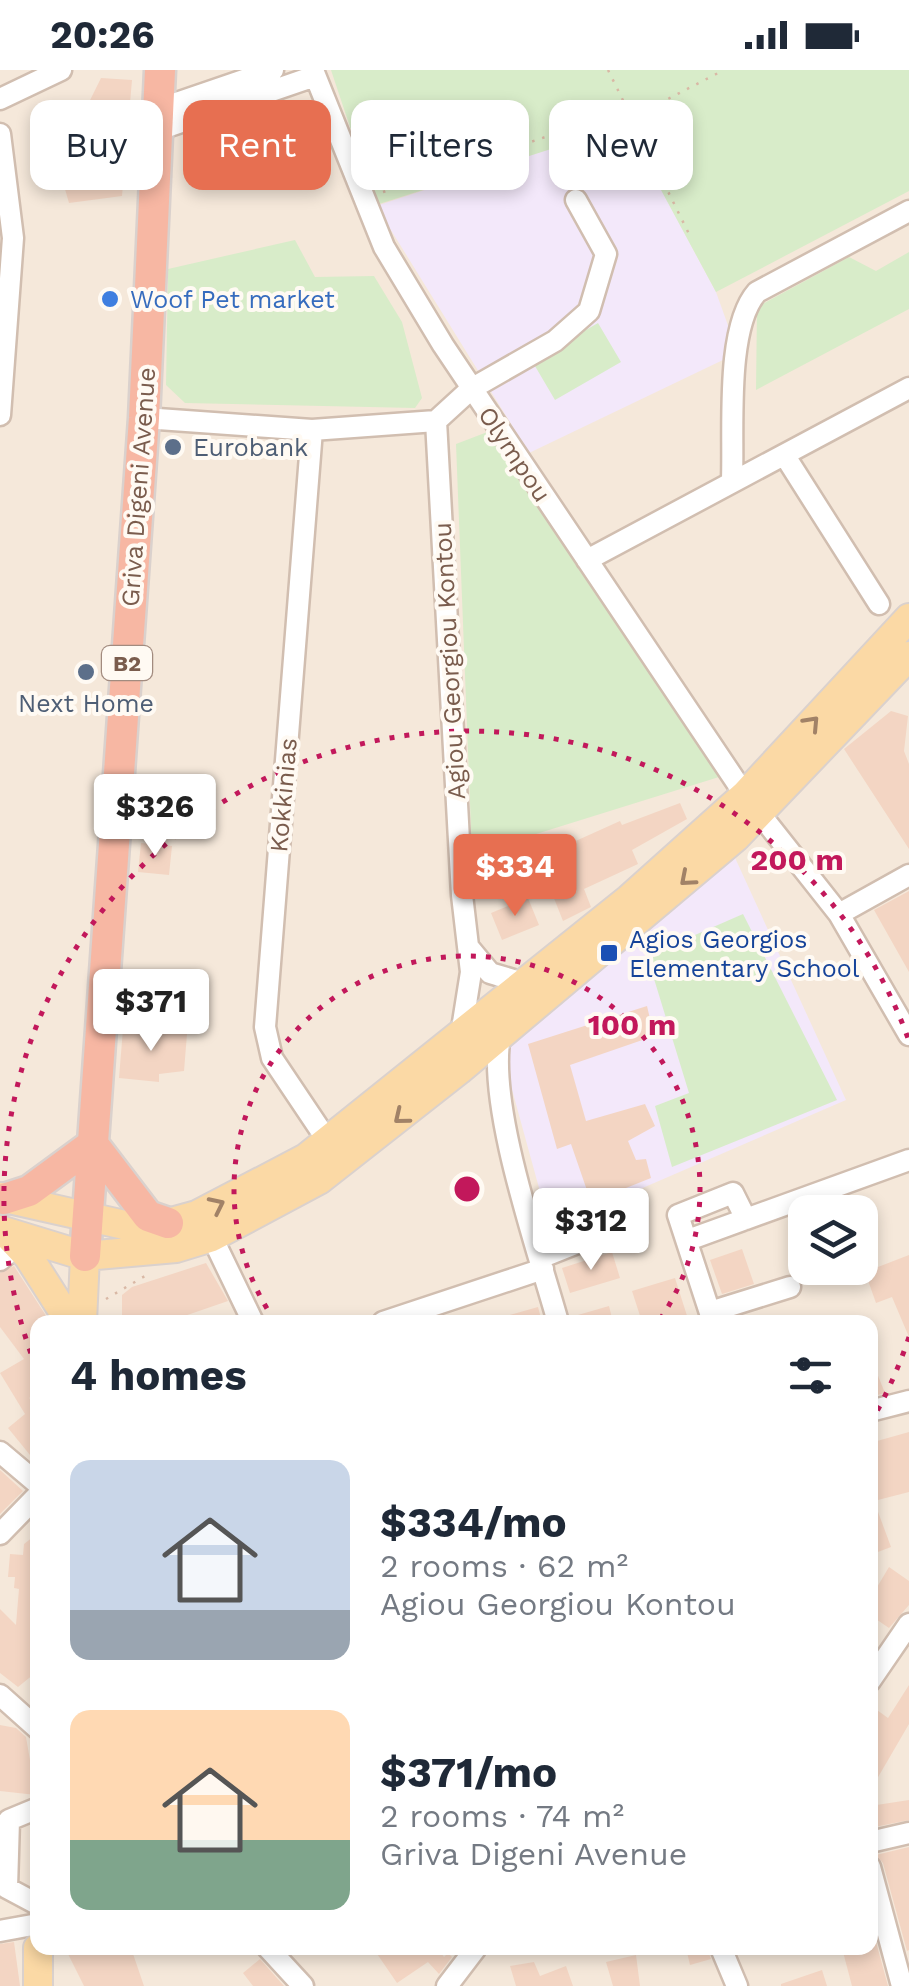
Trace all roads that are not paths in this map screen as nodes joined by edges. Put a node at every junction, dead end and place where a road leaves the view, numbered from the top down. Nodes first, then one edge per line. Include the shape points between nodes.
1 (61, 70) edge
2 (160, 70) edge
3 (273, 70) edge
4 (314, 73) edge
5 (0, 99) edge
6 (159, 100) edge
7 (163, 118) edge
8 (163, 118) edge
9 (0, 134) edge
10 (155, 190) edge
11 (576, 200) dead end
12 (909, 211) edge
13 (7, 242) edge
14 (909, 388) edge
15 (471, 389) junction
16 (0, 414) edge
17 (144, 418) junction
18 (436, 421) junction
19 (312, 430) junction
20 (785, 456) junction
21 (732, 480) junction
22 (587, 560) junction
23 (879, 604) dead end
24 (909, 618) edge
25 (909, 656) edge
26 (753, 804) junction
27 (909, 875) edge
28 (839, 914) junction
29 (469, 948) junction
30 (527, 984) junction
31 (909, 1035) edge
32 (500, 1036) junction
33 (460, 1037) junction
34 (459, 1070) junction
35 (500, 1102) junction
36 (329, 1143) junction
37 (92, 1144) junction
38 (909, 1160) edge
39 (2, 1198) edge
40 (88, 1218) junction
41 (168, 1223) junction
42 (618, 1226) dead end
43 (212, 1237) junction
44 (3, 1244) edge
45 (85, 1256) junction
46 (541, 1264) junction
47 (790, 1287) dead end
48 (91, 1312) edge
49 (66, 1315) edge
50 (250, 1315) edge
51 (402, 1315) edge
52 (556, 1315) edge
53 (711, 1315) edge
54 (717, 1315) edge
55 (909, 1400) edge
56 (878, 1409) edge
57 (0, 1452) edge
58 (30, 1477) edge
59 (30, 1504) edge
60 (0, 1534) edge
61 (909, 1624) edge
62 (878, 1669) edge
63 (0, 1695) edge
64 (30, 1723) edge
65 (30, 1811) edge
66 (909, 1833) edge
67 (878, 1840) edge
68 (878, 1893) edge
69 (30, 1900) edge
70 (30, 1925) edge
71 (0, 1930) edge
72 (38, 1955) edge
73 (274, 1955) edge
74 (467, 1955) edge
75 (724, 1955) edge
76 (903, 1976) edge
77 (38, 1986) edge
78 (303, 1986) edge
79 (447, 1986) edge
80 (736, 1986) edge

1 - 5 street
2 - 6 highway, Griva Digeni Avenue / B2
3 - 7 street
4 - 8 street
4 - 15 street, Olympou via 384,248
9 - 13 street
10 - 17 highway, Griva Digeni Avenue / B2
11 - 15 street via 606,254 590,311 555,341
12 - 21 street via 748,302 739,329
13 - 16 street
14 - 20 street
15 - 18 street
15 - 22 street, Olympou
17 - 19 street
17 - 37 highway, Griva Digeni Avenue / B2
18 - 19 street
18 - 29 street, Agiou Georgiou Kontou
19 - 36 street, Kokkinias via 265,1027 272,1058
20 - 21 street
20 - 23 street
21 - 22 street
22 - 26 street, Olympou
26 -> 24 main road
25 - 26 main road
26 - 28 street, Olympou
26 - 30 main road
26 -> 32 main road
27 - 28 street
28 - 31 street, Olympou
29 - 30 street via 490,973
29 - 33 street, Agiou Georgiou Kontou via 471,990
30 - 33 main road
32 - 34 main road
32 - 35 street
33 - 36 main road
34 - 35 street via 485,1079
34 -> 43 main road via 319,1180
35 - 46 street
41 -> 36 main road via 253,1188
37 - 39 highway via 30,1192
37 - 40 highway, Griva Digeni Avenue / B2
37 - 41 highway via 148,1216
38 - 53 street via 688,1240
39 - 40 main road
40 - 41 main road via 129,1226
40 - 45 highway, Griva Digeni Avenue / B2
42 - 46 street
43 - 45 main road via 176,1248
43 - 50 street
44 - 45 main road
44 - 49 main road via 28,1256
45 - 48 main road, Griva Digeni Avenue / B2
46 - 51 street
46 - 52 street
47 - 54 street
55 - 56 street
57 - 58 street
59 - 60 street
61 - 62 street
63 - 64 street
65 - 69 street via 10,1820 7,1888
66 - 67 street
68 - 76 street
70 - 71 street
72 - 77 main road
73 - 78 street
74 - 79 street
75 - 80 street

